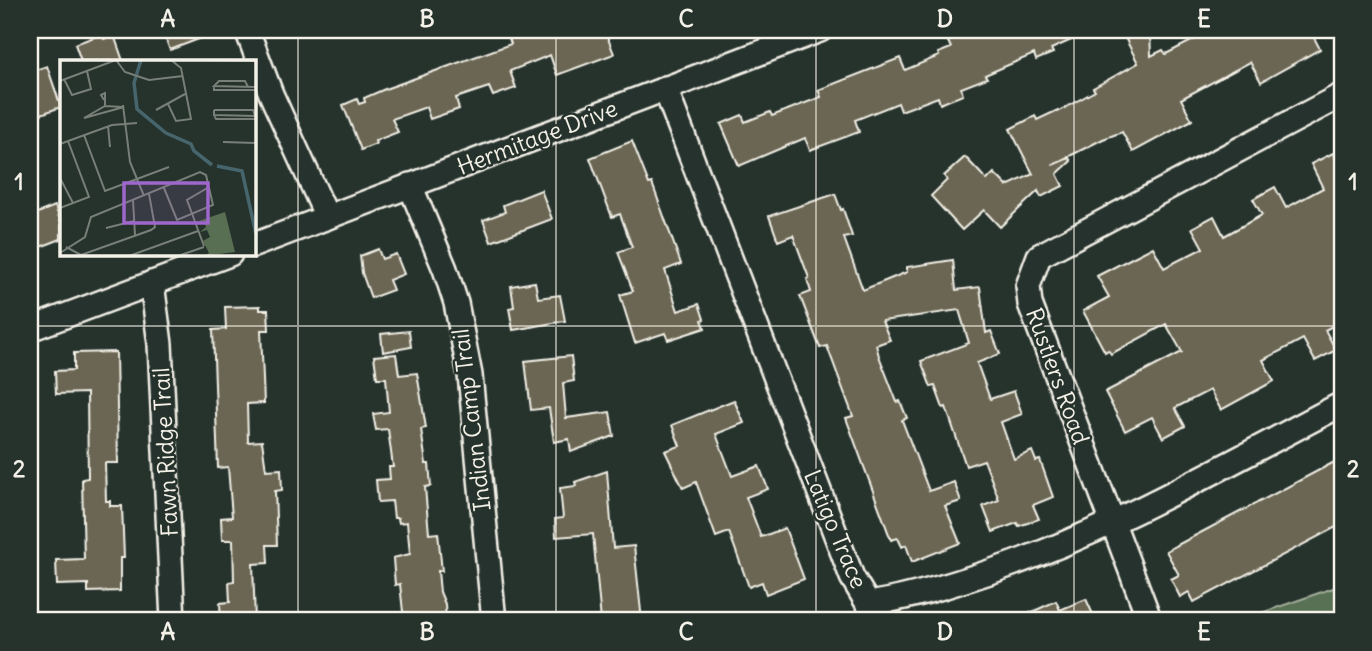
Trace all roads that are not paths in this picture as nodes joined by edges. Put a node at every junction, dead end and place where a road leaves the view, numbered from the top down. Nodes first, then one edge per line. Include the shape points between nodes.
1 (247, 30) edge
2 (820, 30) edge
3 (665, 88) junction
4 (1342, 95) edge
5 (410, 185) junction
6 (327, 217) junction
7 (256, 244) edge
8 (225, 256) edge
9 (152, 283) junction
10 (30, 329) edge
11 (1342, 404) edge
12 (1113, 523) junction
13 (173, 621) edge
14 (494, 621) edge
15 (1150, 621) edge

1 - 6 street
2 - 3 street, Hermitage Drive
3 - 5 street, Hermitage Drive
3 - 12 street, Latigo Trace via 852,577 869,604 905,598 1021,562
4 - 12 street, Rustlers Road via 1039,256 1028,286 1030,304
5 - 6 street, Hermitage Drive
5 - 14 street, Indian Camp Trail via 445,269 464,338
6 - 7 street, Hermitage Drive
8 - 9 street
9 - 10 street
9 - 13 street, Fawn Ridge Trail via 160,344
11 - 12 street, Latigo Trace
12 - 15 street, Rustlers Road

